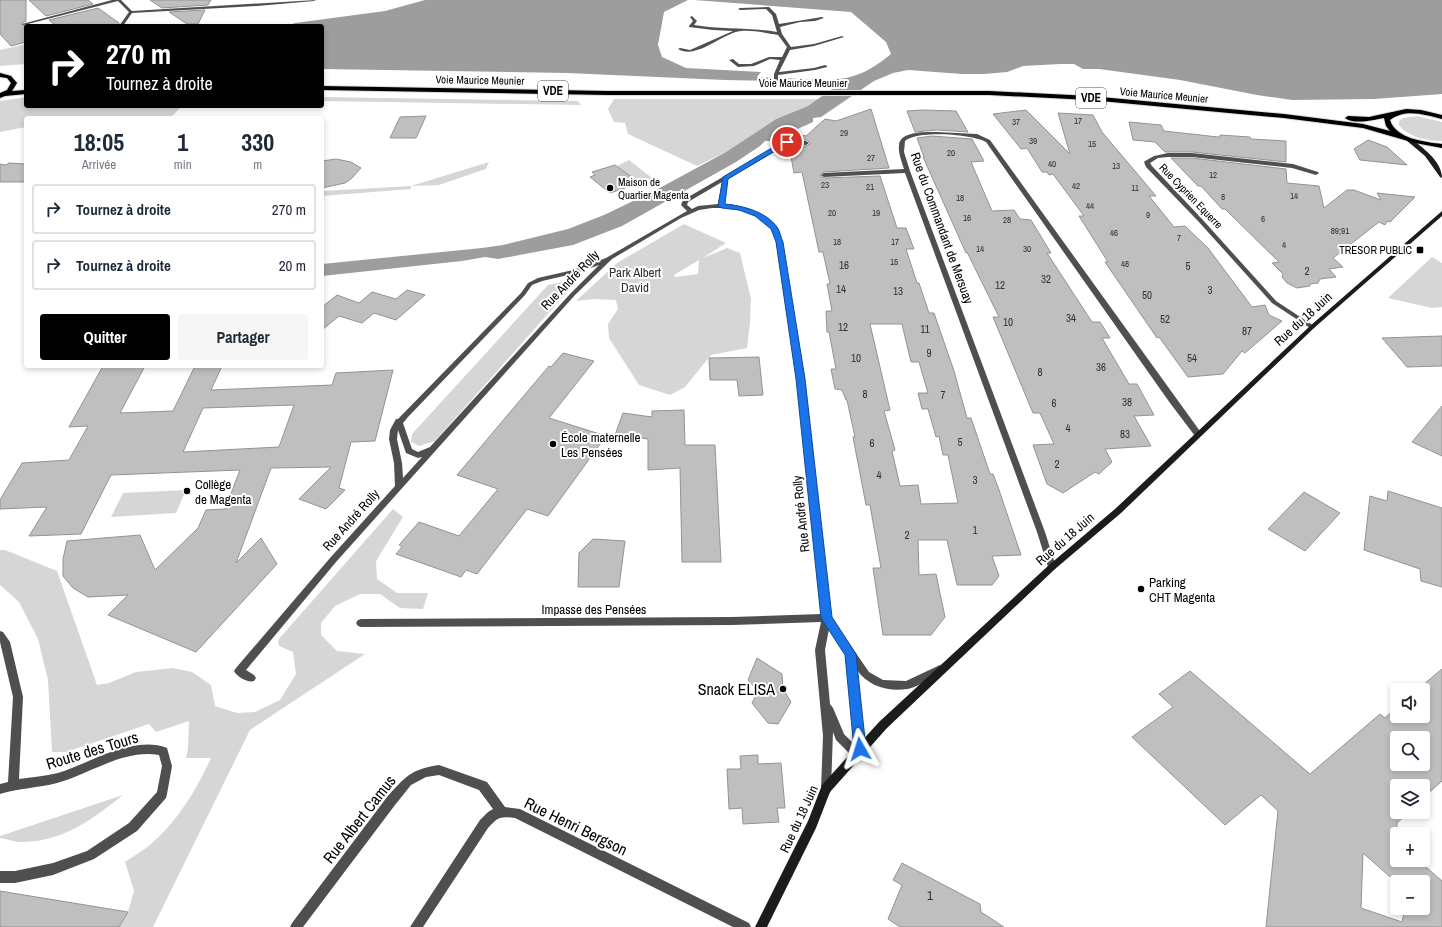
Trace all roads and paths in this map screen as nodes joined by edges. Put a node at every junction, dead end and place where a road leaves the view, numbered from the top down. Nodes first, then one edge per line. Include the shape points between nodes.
1 (118, 0) edge
2 (314, 0) edge
3 (740, 9) dead end
4 (131, 12) junction
5 (692, 17) dead end
6 (822, 18) dead end
7 (24, 24) dead end
8 (122, 24) edge
9 (778, 26) junction
10 (742, 29) junction
11 (780, 34) junction
12 (842, 37) dead end
13 (788, 49) junction
14 (680, 50) dead end
15 (784, 59) junction
16 (731, 60) dead end
17 (825, 66) dead end
18 (0, 74) edge
19 (776, 74) junction
20 (776, 82) dead end
21 (14, 83) junction
22 (22, 85) dead end
23 (324, 88) edge
24 (24, 92) edge
25 (2, 95) edge
26 (1391, 115) junction
27 (1284, 116) junction
28 (1442, 117) edge
29 (1401, 136) junction
30 (1408, 139) junction
31 (806, 143) dead end
32 (1442, 146) edge
33 (907, 171) junction
34 (1316, 173) dead end
35 (824, 175) dead end
36 (1442, 176) edge
37 (725, 178) junction
38 (722, 206) junction
39 (691, 212) junction
40 (1442, 213) edge
41 (610, 258) junction
42 (1312, 327) junction
43 (399, 421) junction
44 (1198, 434) junction
45 (435, 448) junction
46 (399, 488) junction
47 (1052, 567) junction
48 (826, 618) junction
49 (361, 623) dead end
50 (0, 635) edge
51 (850, 654) junction
52 (943, 668) junction
53 (251, 678) dead end
54 (826, 701) junction
55 (859, 752) junction
56 (12, 784) junction
57 (0, 789) edge
58 (826, 789) junction
59 (502, 812) junction
60 (0, 877) edge
61 (296, 927) edge
62 (416, 927) edge
63 (745, 927) edge
64 (761, 927) edge

1 - 4 street
1 - 7 street
2 - 4 street
3 - 9 street via 767,8 774,14
4 - 8 street
5 - 10 street via 696,21 691,26
6 - 9 street
9 - 11 street
10 - 11 street
10 - 14 street via 690,51
11 - 13 street
12 - 13 street
13 - 15 street
15 - 16 street via 769,58 752,65 738,66
15 - 19 street
17 - 19 street
18 - 21 main road via 9,77
19 - 20 street
21 - 22 main road
21 - 25 main road via 9,91
23 - 27 main road, Voie Maurice Meunier / VDE via 608,93 989,93 1090,98
24 - 25 main road
26 - 27 main road, Voie Maurice Meunier / VDE via 1356,119
26 - 28 main road, Voie Maurice Meunier via 1420,112
26 - 29 main road via 1387,119 1387,124
27 - 29 main road, Voie Maurice Meunier / VDE via 1363,126
29 - 30 main road
30 - 32 main road
30 - 36 main road via 1428,156
31 - 37 street via 787,142
33 - 35 street
33 - 44 street, Rue du Commandant de Mersuay via 901,147 904,138 911,135 965,134 979,136 988,141
33 - 47 street, Rue du Commandant de Mersuay
34 - 42 street, Rue Cyprien Equerre via 1293,166 1192,155 1168,155 1147,162 1274,302
37 - 38 street
37 - 39 street via 685,201 684,205
38 - 39 street, Rue André Rolly via 698,208
38 - 48 street, Rue André Rolly via 758,214 774,228 779,242 801,379
39 - 41 street, Rue André Rolly
40 - 42 main road, Rue du 18 Juin
41 - 43 street via 575,272 540,279 530,284
41 - 45 street, Rue André Rolly via 573,294
42 - 44 main road, Rue du 18 Juin
43 - 45 street via 409,451 418,455
43 - 46 street via 394,430 393,440 398,463
44 - 47 main road, Rue du 18 Juin via 1118,511
45 - 46 street, Rue André Rolly
46 - 53 street, Rue André Rolly via 328,565 239,671
47 - 52 main road, Rue du 18 Juin
48 - 49 street, Impasse des Pensées
48 - 51 street, Rue André Rolly
48 - 54 street, Rue André Rolly via 820,650
50 - 56 street via 5,642 18,697
51 - 52 street, Rue André Rolly via 866,675 882,684 907,685
51 - 55 street, Rue André Rolly
52 - 55 main road, Rue du 18 Juin via 883,725
54 - 55 street, Rue André Rolly via 840,737
54 - 58 street, Rue André Rolly
55 - 58 main road, Rue du 18 Juin
56 - 57 street, Route des Tours
56 - 60 street, Route des Tours via 58,778 126,753 154,748 163,751 167,766 162,794 133,828 90,855 53,869 15,877
58 - 64 main road, Rue du 18 Juin via 812,824
59 - 61 street, Rue Albert Camus via 483,786 439,770 424,772 407,782 391,801
59 - 62 street, Rue Henri Bergson via 494,813 484,824
59 - 63 street, Rue Henri Bergson via 516,813

